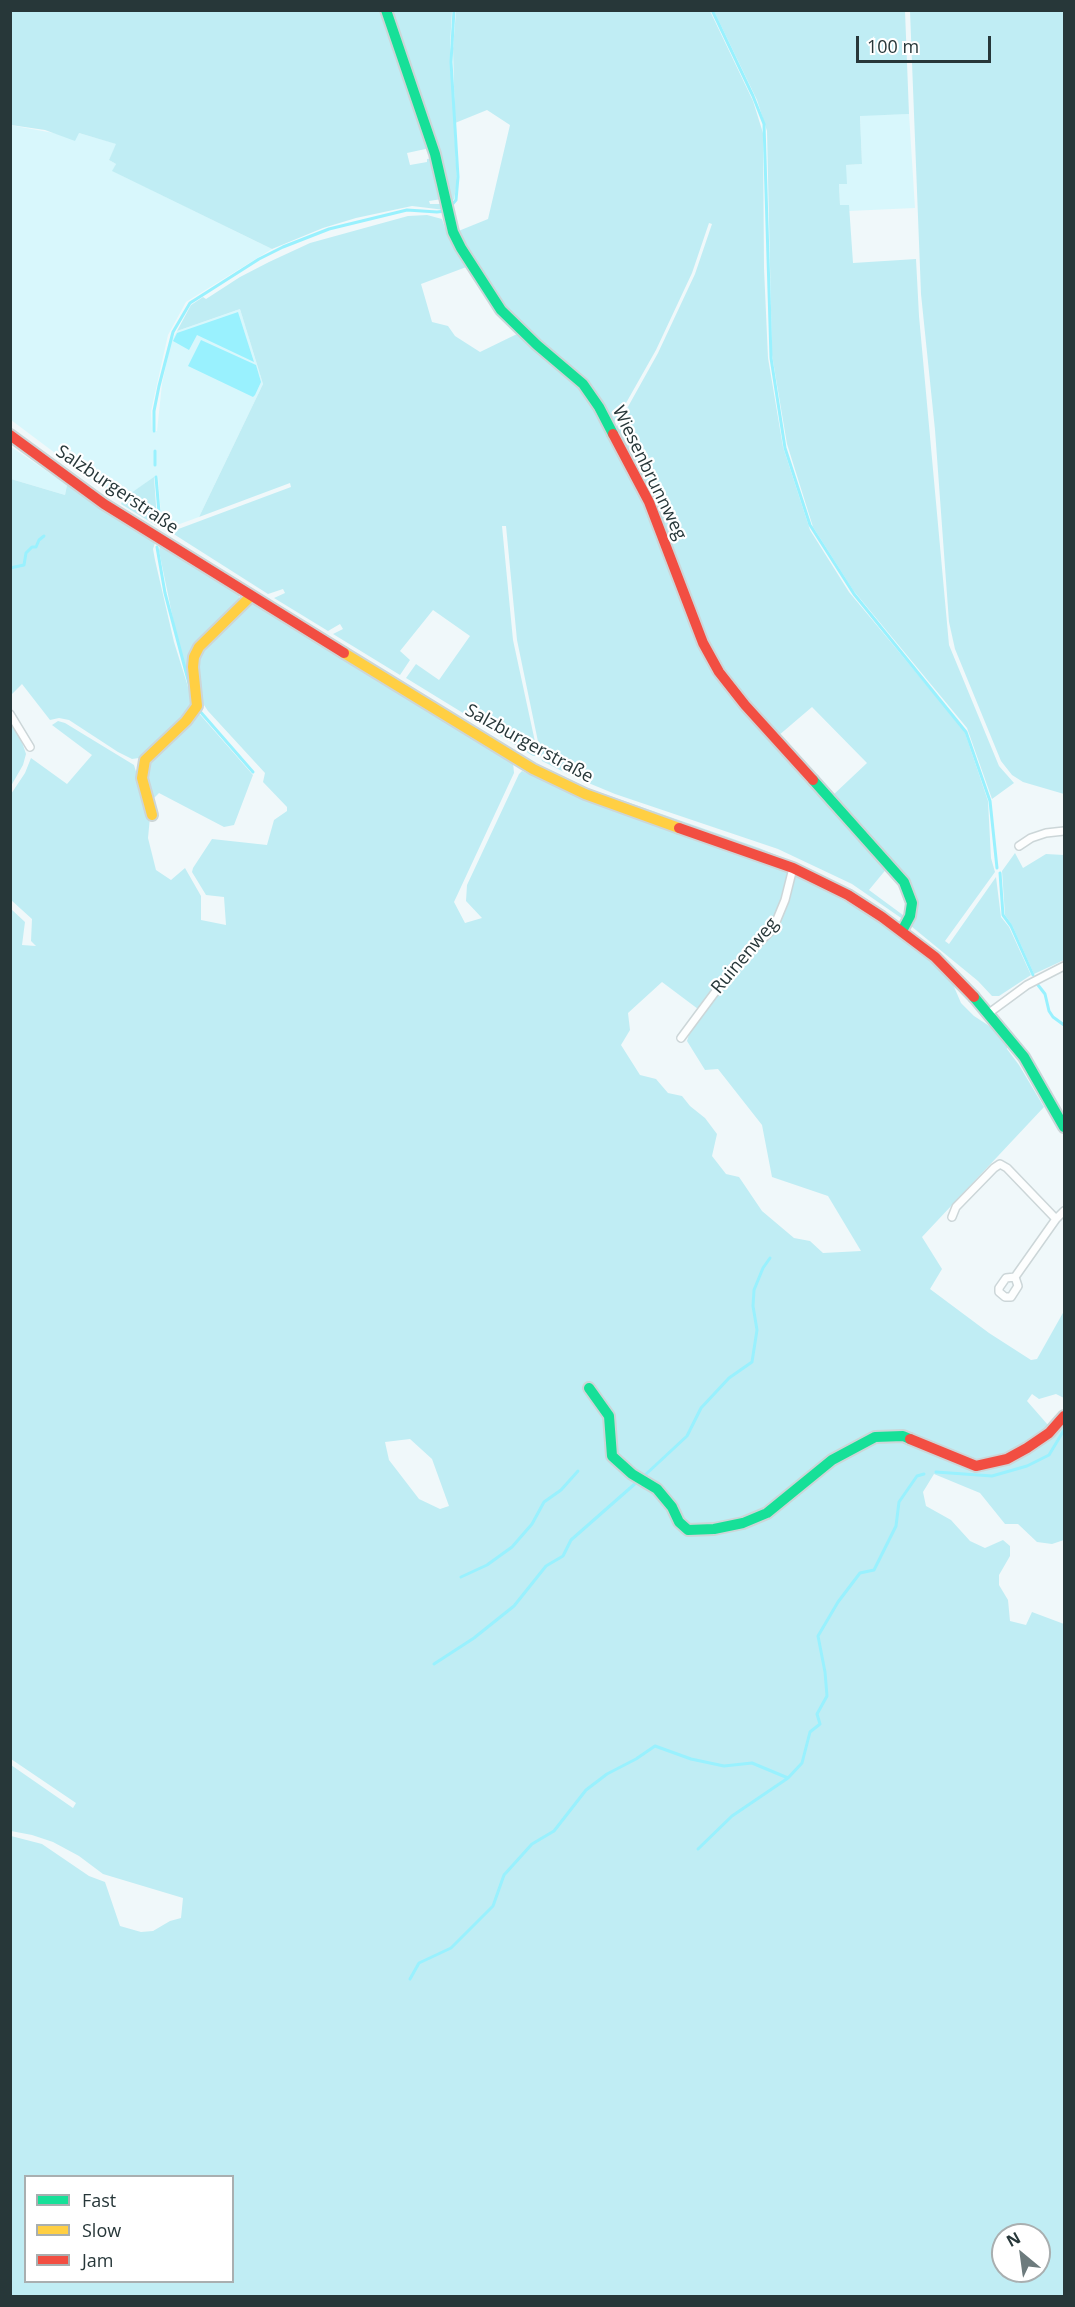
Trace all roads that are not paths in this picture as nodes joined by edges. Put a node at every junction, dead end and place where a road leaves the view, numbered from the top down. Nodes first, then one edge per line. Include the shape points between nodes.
1 (386, 10) edge
2 (10, 435) edge
3 (251, 596) junction
4 (10, 714) edge
5 (30, 747) dead end
6 (152, 815) dead end
7 (1065, 831) edge
8 (1019, 846) dead end
9 (793, 868) junction
10 (902, 931) junction
11 (1065, 966) edge
12 (989, 1013) junction
13 (681, 1038) dead end
14 (1065, 1127) edge
15 (1065, 1211) edge
16 (952, 1217) dead end
17 (1056, 1219) junction
18 (1015, 1277) dead end
19 (588, 1388) dead end
20 (1065, 1416) edge

1 - 10 street, Wiesenbrunnweg via 435,154 460,248 501,310 583,384 599,406 649,502 703,643 719,672 904,882 912,903
2 - 3 street, Salzburgerstraße via 104,504
3 - 6 street via 199,647 193,667 197,706 145,760 142,778
3 - 9 street, Salzburgerstraße via 535,770 621,808
4 - 5 street
7 - 8 street via 1031,838
9 - 10 street, Salzburgerstraße via 848,895
9 - 13 street, Ruinenweg via 773,929 733,968
10 - 12 street, Salzburgerstraße via 935,957
11 - 12 street via 1027,985
12 - 14 street, Salzburgerstraße via 1024,1057
15 - 17 street
16 - 17 street via 956,1207 1000,1164
17 - 18 street
19 - 20 street via 609,1416 612,1456 657,1489 688,1530 743,1523 767,1513 832,1460 875,1437 903,1436 976,1466 1007,1460 1049,1433

